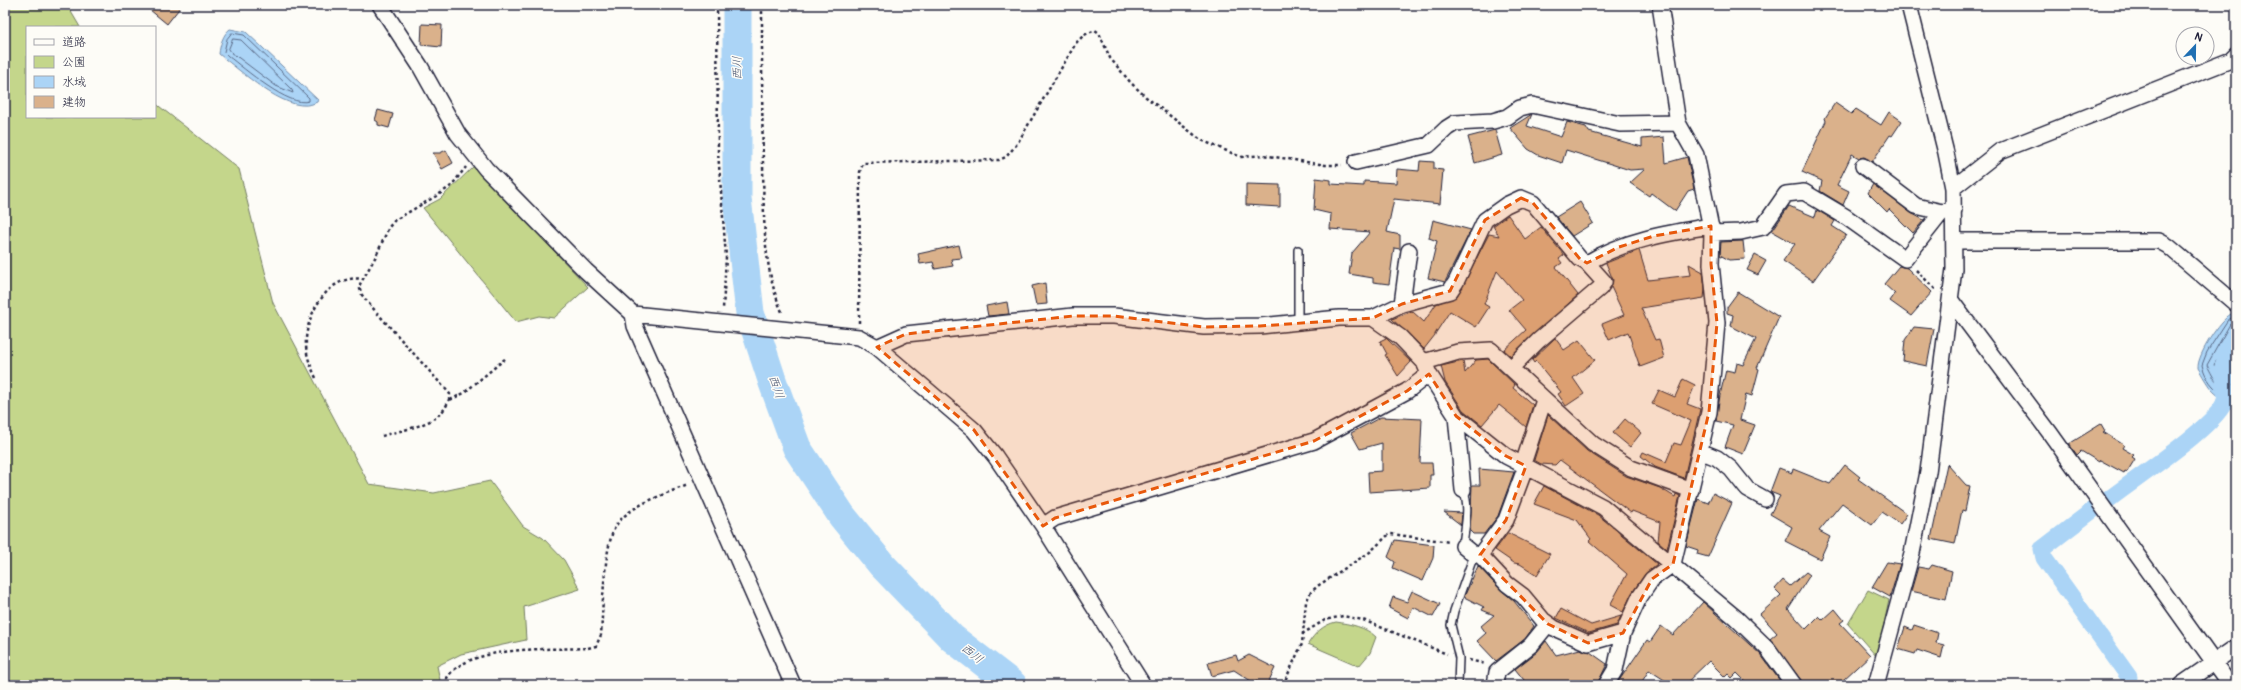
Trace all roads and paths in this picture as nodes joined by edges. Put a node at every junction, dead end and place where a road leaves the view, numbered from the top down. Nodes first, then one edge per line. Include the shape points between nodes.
1 (380, 5) edge
2 (717, 5) edge
3 (762, 5) edge
4 (1660, 5) edge
5 (1909, 5) edge
6 (2236, 55) edge
7 (1678, 123) junction
8 (476, 156) junction
9 (1356, 162) joint
10 (1863, 166) dead end
11 (1953, 188) junction
12 (1948, 211) junction
13 (1712, 229) junction
14 (1954, 241) junction
15 (1298, 250) dead end
16 (1409, 251) dead end
17 (1905, 259) junction
18 (1587, 263) junction
19 (362, 279) junction
20 (1952, 299) junction
21 (1402, 304) junction
22 (2236, 304) edge
23 (633, 314) junction
24 (1373, 318) junction
25 (1298, 322) junction
26 (728, 324) junction
27 (784, 330) junction
28 (859, 337) junction
29 (877, 347) junction
30 (506, 358) dead end
31 (1426, 368) junction
32 (1511, 368) junction
33 (316, 378) dead end
34 (449, 400) junction
35 (1544, 400) junction
36 (1456, 416) junction
37 (382, 436) dead end
38 (1700, 451) junction
39 (1524, 465) junction
40 (701, 479) junction
41 (1463, 490) joint
42 (1692, 490) junction
43 (1765, 499) dead end
44 (1043, 526) junction
45 (1472, 552) junction
46 (1674, 564) junction
47 (1548, 624) junction
48 (1623, 633) junction
49 (1302, 634) junction
50 (2236, 647) edge
51 (1459, 658) junction
52 (2214, 663) junction
53 (1501, 669) junction
54 (449, 685) edge
55 (793, 685) edge
56 (1143, 685) edge
57 (1283, 685) edge
58 (1458, 685) edge
59 (1495, 685) edge
60 (1606, 685) edge
61 (1794, 685) edge
62 (1876, 685) edge
63 (2181, 685) edge
64 (2230, 685) edge

1 - 8 street via 420,66 458,134
2 - 26 path via 718,152
3 - 27 path via 763,197 770,279
4 - 7 street
5 - 11 street
6 - 11 street via 2231,60 2000,151
7 - 9 street via 1620,124 1532,105 1493,121 1455,123 1429,145
7 - 13 street via 1696,155
8 - 19 path via 451,186 395,220
8 - 23 street via 517,203
9 - 28 path via 1325,165 1263,155 1241,157 1201,140 1136,88 1110,58 1099,32 1090,31 1076,43 1018,144 1006,157 999,160 863,163 860,172
10 - 12 street via 1916,206
11 - 12 street
12 - 14 street
12 - 17 street
13 - 17 street via 1741,232 1763,227 1786,194 1804,192 1846,217
13 - 18 street via 1654,236 1619,247
13 - 38 street via 1710,264 1717,323 1709,412
14 - 20 street
14 - 22 street via 2159,241
15 - 25 lane
16 - 21 street
17 - 20 path via 1938,292
18 - 21 street via 1580,259 1533,203 1521,198 1506,205 1486,220 1450,290
18 - 32 street via 1604,282 1600,288 1538,341
19 - 33 path via 353,277 328,289 310,322 306,344 308,360
19 - 34 path via 359,286 362,295 445,387 450,394
20 - 52 street
20 - 62 street via 1924,494 1912,553
21 - 24 street
23 - 26 street
23 - 40 street via 635,326
24 - 25 street
24 - 31 street via 1400,337
25 - 29 street via 1204,327 1114,316 1072,316 906,334
26 - 27 street
27 - 28 street
28 - 29 street
29 - 44 street via 974,430
30 - 34 path via 464,393
31 - 32 street via 1458,352 1491,350
31 - 36 street
31 - 44 street via 1408,391 1314,441 1054,518
32 - 35 street
34 - 37 path via 431,420 418,427
35 - 39 street
35 - 42 street via 1593,444 1631,468
36 - 39 street via 1506,456
36 - 41 street
38 - 42 street
38 - 43 street via 1722,461 1732,469 1747,489
39 - 45 street via 1506,520
39 - 46 street via 1603,507
40 - 54 path via 652,499 628,513 616,524 609,544 601,635 596,646 496,652 452,670 447,678
40 - 55 street
41 - 45 lane via 1466,495
42 - 46 street
44 - 56 street
45 - 47 street via 1523,596
45 - 49 path via 1454,542 1397,534 1387,536 1364,556 1311,592 1306,602
45 - 51 lane via 1451,625
46 - 48 street via 1652,579 1639,598
46 - 61 street via 1768,649
47 - 48 street via 1588,643
47 - 53 street via 1531,645
48 - 60 street via 1614,670
49 - 51 path via 1325,620 1343,616 1363,620
49 - 57 path via 1302,644
50 - 52 street
51 - 53 path
51 - 58 lane
52 - 63 street
52 - 64 street
53 - 59 street via 1497,672

